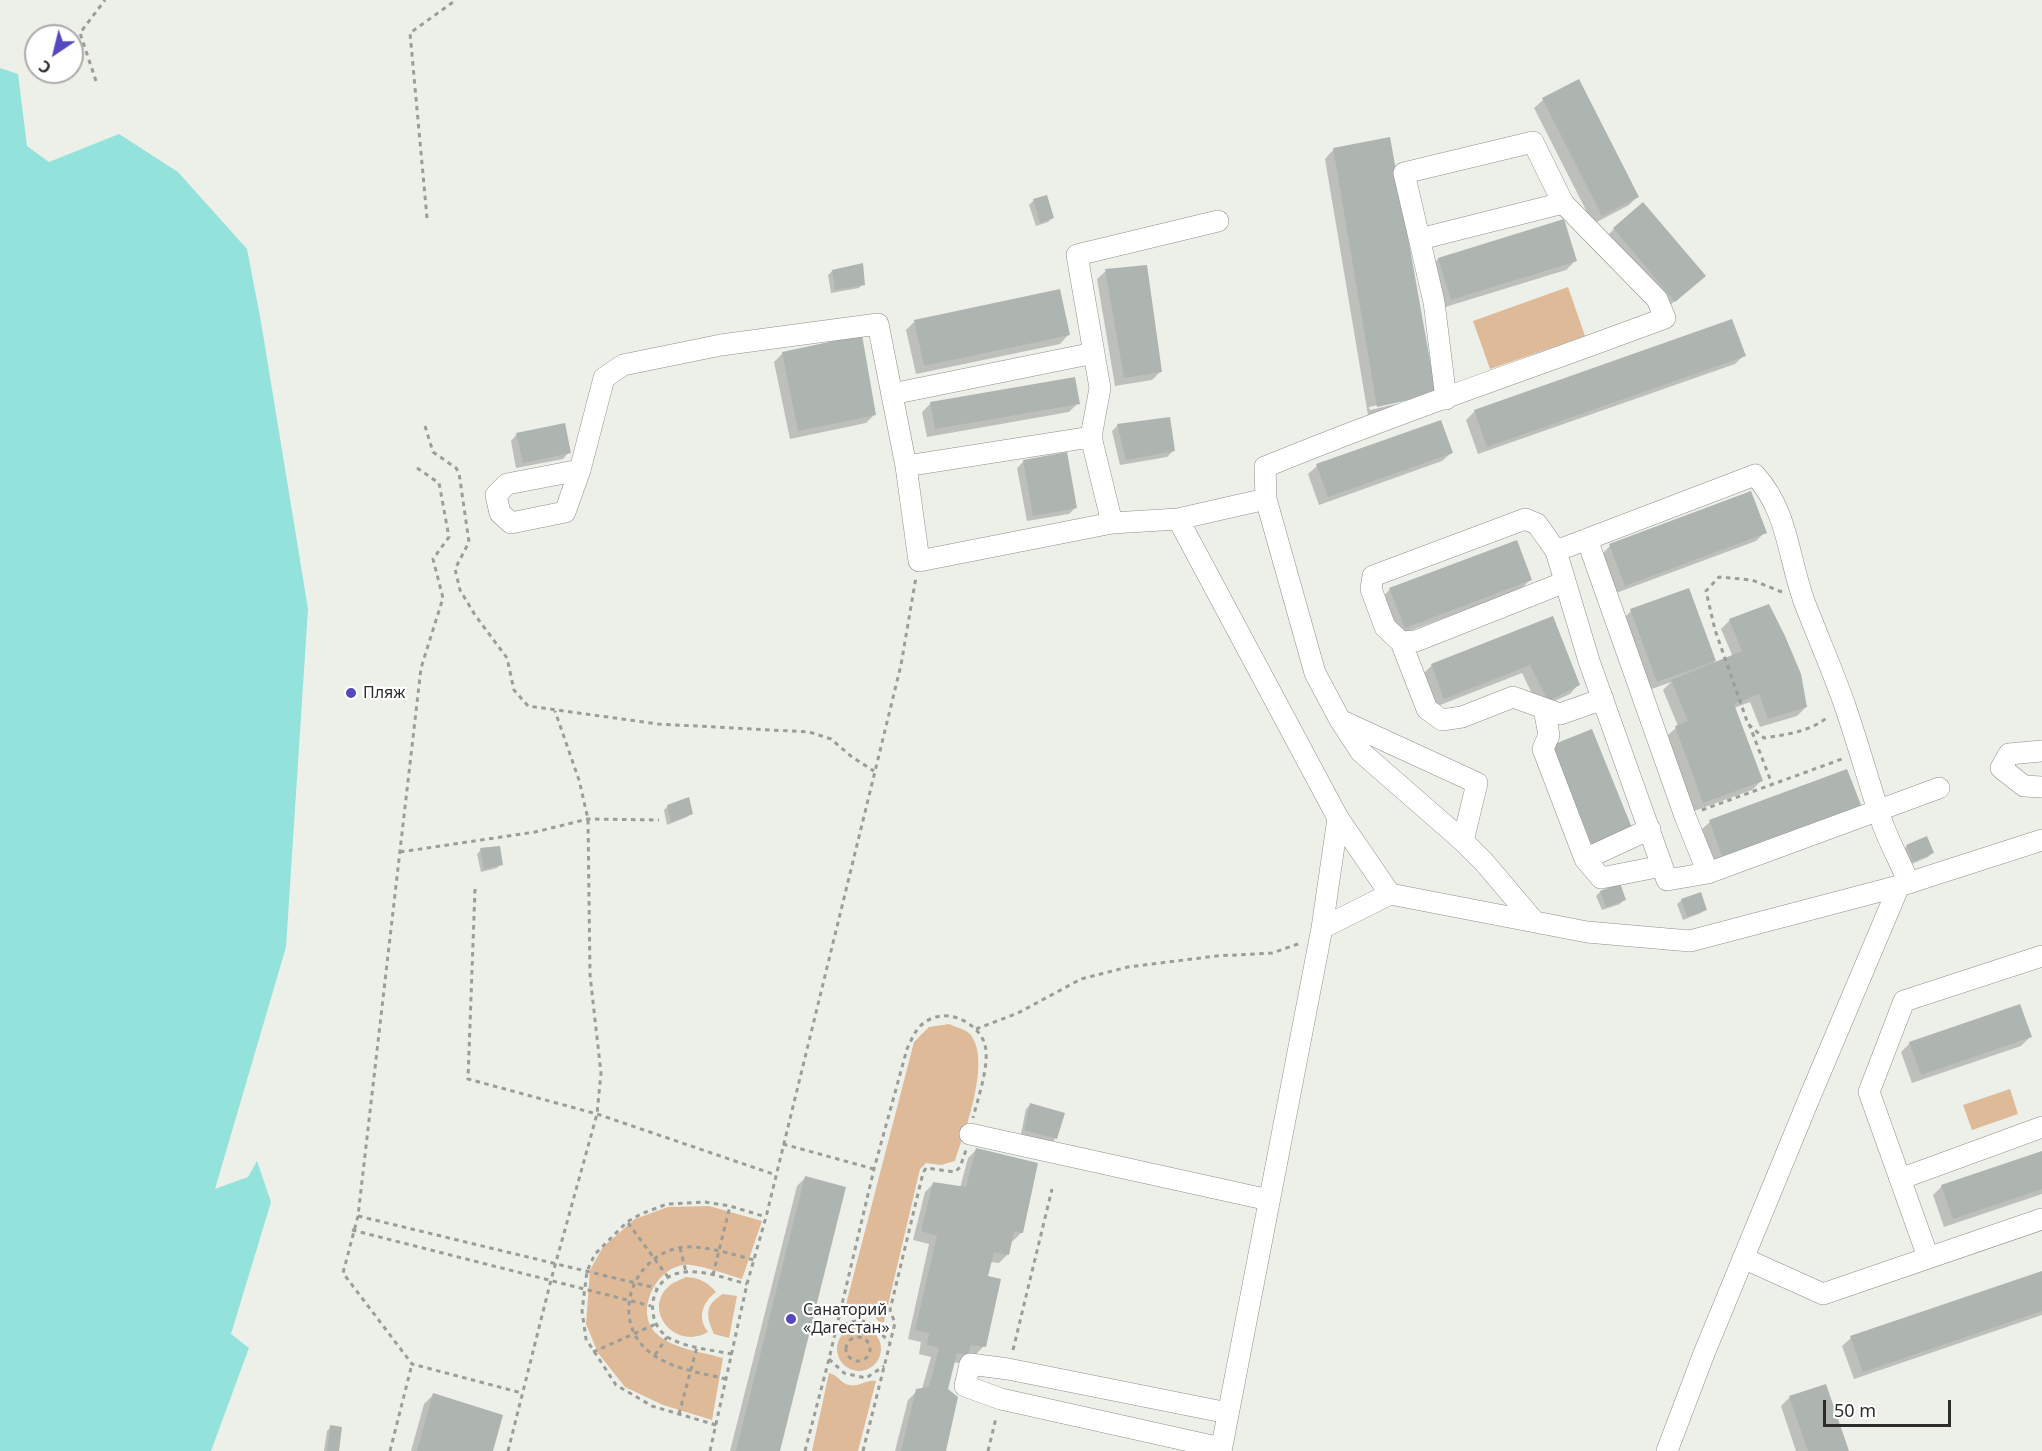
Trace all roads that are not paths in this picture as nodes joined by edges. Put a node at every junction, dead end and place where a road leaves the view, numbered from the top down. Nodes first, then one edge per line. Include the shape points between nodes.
1 (1563, 203) junction
2 (1218, 221) dead end
3 (1420, 239) junction
4 (1094, 353) junction
5 (892, 394) junction
6 (1446, 399) junction
7 (1091, 437) junction
8 (906, 466) junction
9 (580, 470) dead end
10 (1266, 499) junction
11 (1178, 519) junction
12 (1112, 523) junction
13 (1587, 539) junction
14 (1556, 551) junction
15 (1565, 582) junction
16 (1401, 642) junction
17 (1603, 699) junction
18 (1544, 709) junction
19 (1340, 720) junction
20 (2042, 751) edge
21 (2042, 787) edge
22 (1939, 789) dead end
23 (1879, 812) junction
24 (1338, 818) junction
25 (1650, 829) junction
26 (2042, 840) edge
27 (1463, 841) junction
28 (1585, 859) junction
29 (1662, 866) junction
30 (1708, 873) junction
31 (1904, 885) junction
32 (1390, 894) junction
33 (1534, 921) junction
34 (1322, 928) junction
35 (2041, 958) edge
36 (2042, 1127) edge
37 (970, 1134) road end
38 (1900, 1179) junction
39 (1269, 1200) junction
40 (2042, 1220) edge
41 (1928, 1257) junction
42 (1743, 1258) junction
43 (1228, 1413) junction
44 (1221, 1449) edge
45 (1667, 1451) edge

1 - 3 street
1 - 3 street via 1533,142 1404,173
1 - 6 street via 1657,299 1665,318
2 - 4 street via 1077,255
3 - 6 street via 1434,302
4 - 5 street
4 - 7 street via 1100,388
5 - 8 street
5 - 9 street via 878,324 721,345 623,365 604,378
6 - 10 street via 1265,467
7 - 8 street
7 - 12 street
8 - 12 street via 919,561
10 - 11 street
10 - 19 street via 1315,674
11 - 12 street
11 - 24 street
13 - 14 street
13 - 23 street via 1755,475 1769,490 1785,531 1804,600 1844,703
13 - 30 street
14 - 15 street
14 - 16 street via 1537,524 1525,519 1372,576 1371,589 1385,627
15 - 16 street via 1416,641
15 - 17 street
16 - 18 street via 1427,709 1442,720 1462,717 1513,698
17 - 18 street via 1560,714
17 - 25 street
18 - 28 street via 1549,735 1543,749
19 - 27 street via 1360,752
19 - 27 street via 1476,783
20 - 21 street via 2009,754 2001,768 2024,786
22 - 23 street
23 - 30 street
23 - 31 street
24 - 32 street
24 - 34 street
25 - 28 street
25 - 29 street
26 - 31 street
27 - 33 street
28 - 29 street via 1601,878
29 - 30 street via 1667,880
31 - 33 street via 1690,941 1587,932
31 - 42 street
32 - 33 street
32 - 34 street
34 - 39 street
35 - 38 street via 1904,1001 1869,1092
36 - 38 street
37 - 39 street
38 - 41 street
39 - 43 street
40 - 41 street
41 - 42 street via 1824,1293
42 - 45 street
43 - 44 street
43 - 44 street via 970,1364 964,1386 1001,1399

